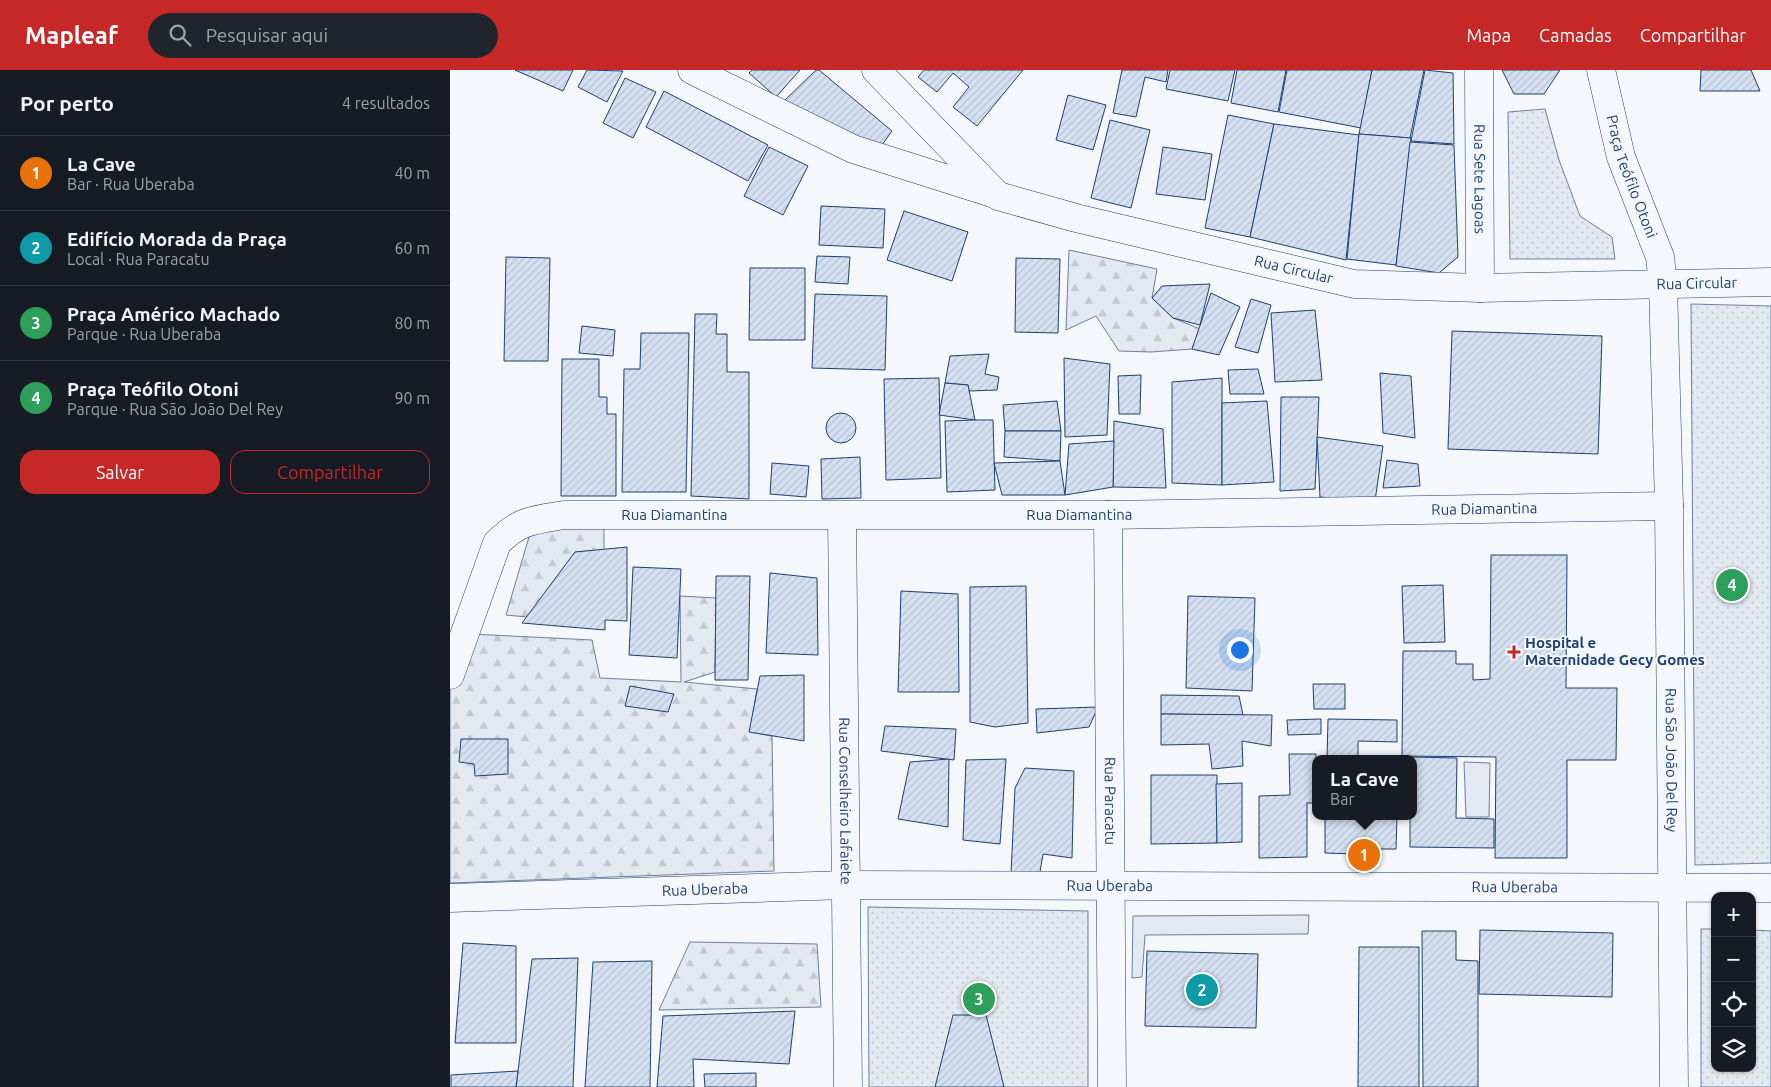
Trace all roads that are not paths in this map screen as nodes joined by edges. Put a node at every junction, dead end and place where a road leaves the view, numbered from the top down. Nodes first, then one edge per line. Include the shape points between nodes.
1 (692, 70) edge
2 (876, 70) edge
3 (1479, 70) edge
4 (1601, 70) edge
5 (998, 196) junction
6 (1771, 282) edge
7 (1663, 284) junction
8 (1480, 288) junction
9 (1669, 506) junction
10 (1108, 515) junction
11 (842, 516) junction
12 (450, 675) edge
13 (845, 885) junction
14 (1112, 886) junction
15 (1671, 888) junction
16 (1771, 888) edge
17 (450, 898) edge
18 (848, 1087) edge
19 (1112, 1087) edge
20 (1674, 1087) edge

1 - 5 street, Rua Circular via 853,149
2 - 5 street
3 - 8 street, Rua Sete Lagoas
4 - 7 street, Praça Teófilo Otoni via 1620,157 1660,257
5 - 8 street, Rua Circular via 1076,218 1354,284
6 - 7 street, Rua Circular
7 - 8 street, Rua Circular
7 - 9 street, Rua São João Del Rey
9 - 10 street, Rua Diamantina
9 - 15 street, Rua São João Del Rey
10 - 11 street, Rua Diamantina
10 - 14 street, Rua Paracatu
11 - 12 street, Rua Diamantina via 564,515 526,522 512,528 497,543
11 - 13 street, Rua Conselheiro Lafaiete
13 - 14 street, Rua Uberaba
13 - 17 street, Rua Uberaba
13 - 18 street, Rua Conselheiro Lafaiete
14 - 15 street, Rua Uberaba
14 - 19 street, Rua Paracatu
15 - 16 street, Rua Uberaba
15 - 20 street, Rua São João Del Rey

